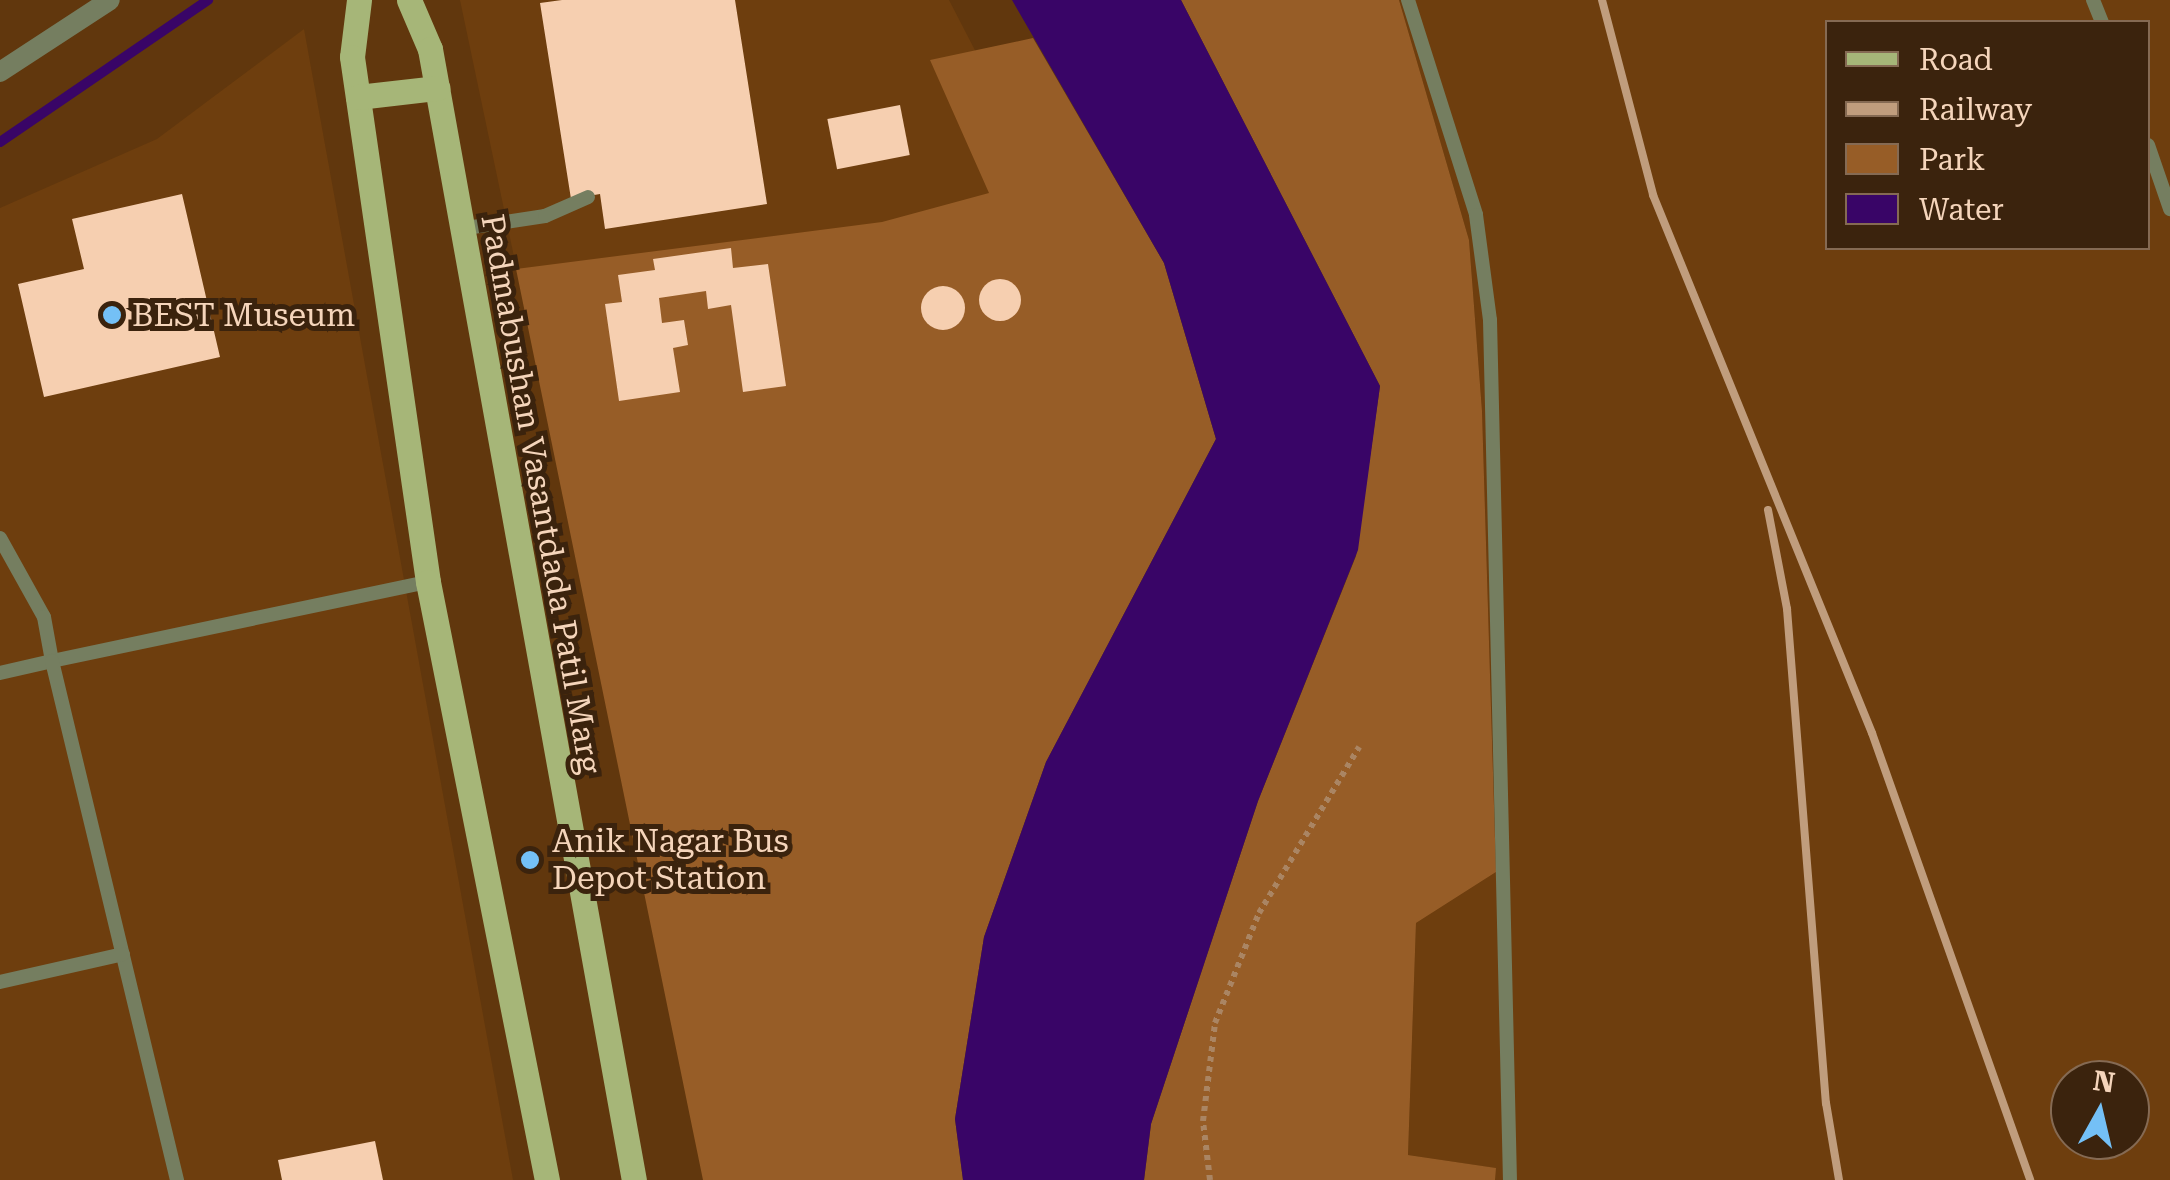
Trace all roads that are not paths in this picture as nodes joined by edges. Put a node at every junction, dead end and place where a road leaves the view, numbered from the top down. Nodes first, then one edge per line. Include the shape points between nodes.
1 (110, 0) edge
2 (359, 0) edge
3 (409, 0) edge
4 (1408, 0) edge
5 (0, 72) edge
6 (437, 88) junction
7 (358, 96) junction
8 (2150, 151) edge
9 (588, 197) dead end
10 (2170, 209) edge
11 (460, 229) junction
12 (0, 538) edge
13 (428, 582) junction
14 (52, 661) junction
15 (0, 672) edge
16 (123, 954) junction
17 (0, 982) edge
18 (177, 1180) edge
19 (548, 1180) edge
20 (634, 1180) edge
21 (1510, 1180) edge

1 - 5 street
2 - 7 main road via 352,58
3 - 6 main road, Padmabushan Vasantdada Patil Marg via 430,49
4 - 21 lane via 1476,215 1490,320
6 - 7 main road
6 - 11 main road, Padmabushan Vasantdada Patil Marg
7 - 13 main road
8 - 10 lane
9 - 11 lane via 545,216
11 - 20 main road, Padmabushan Vasantdada Patil Marg
12 - 14 lane via 44,616
13 - 14 lane
13 - 19 main road
14 - 15 lane
14 - 16 lane
16 - 17 lane
16 - 18 lane

